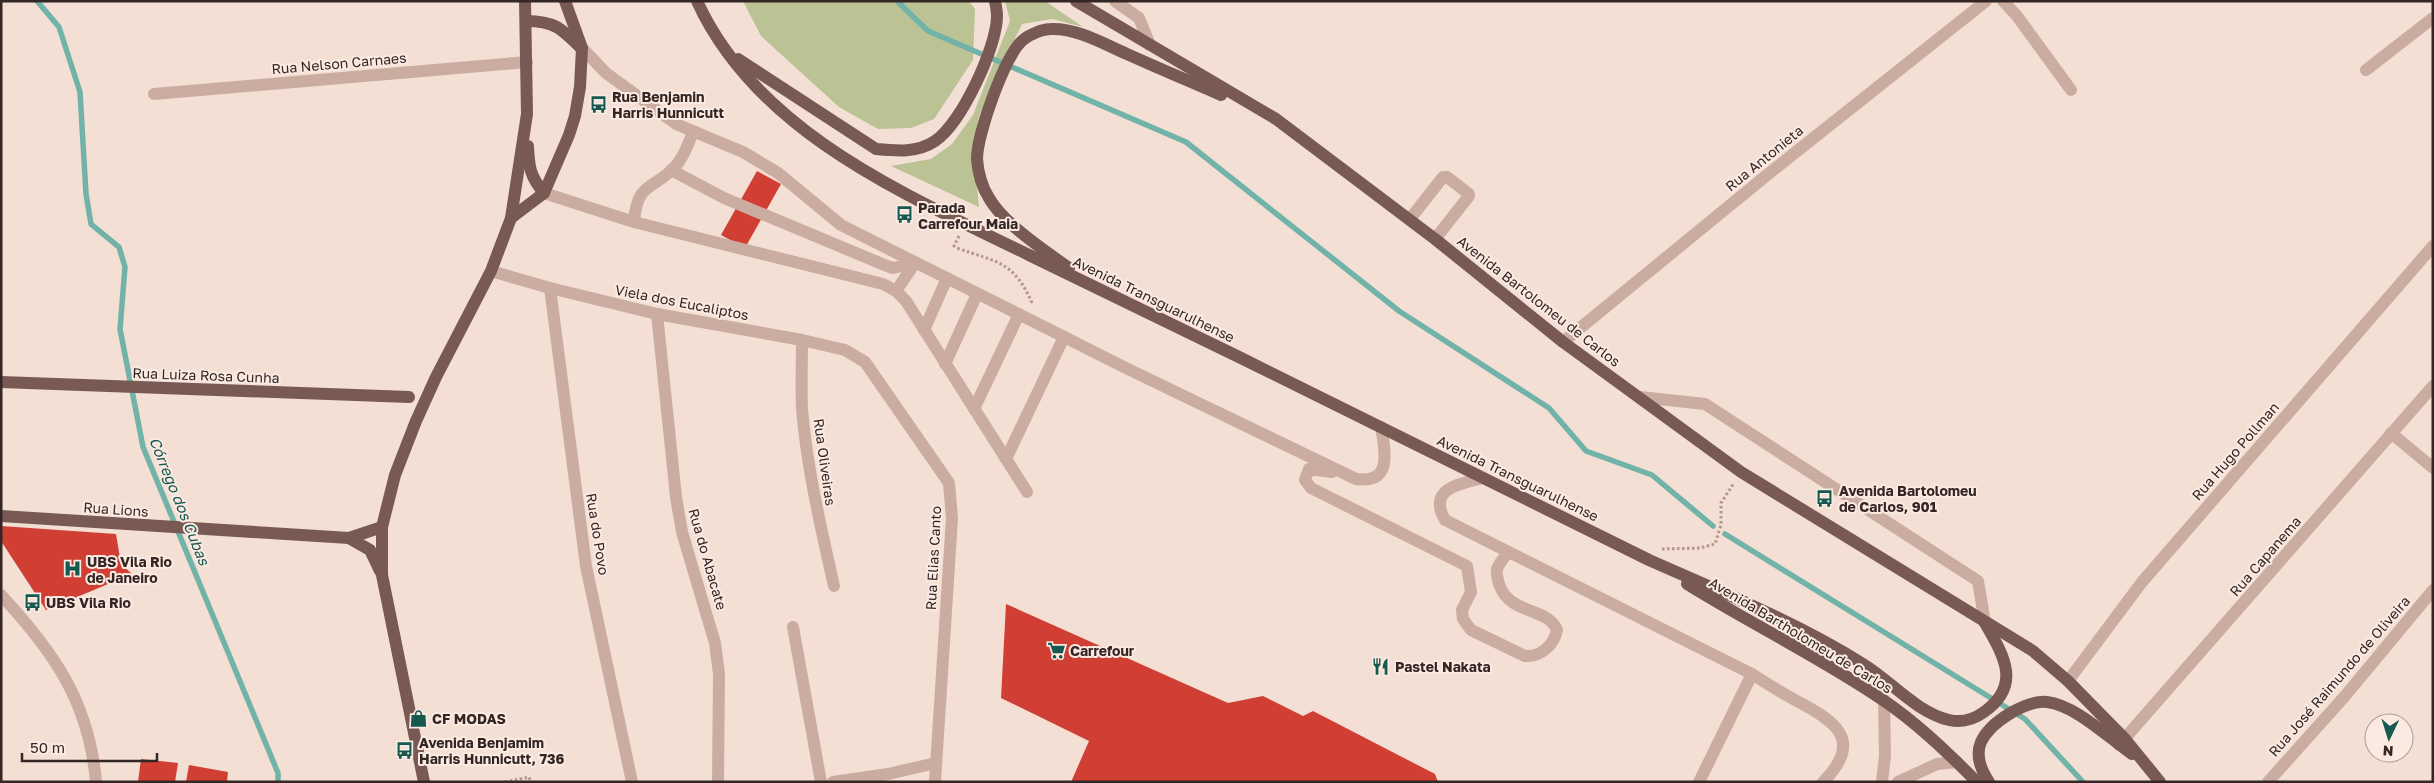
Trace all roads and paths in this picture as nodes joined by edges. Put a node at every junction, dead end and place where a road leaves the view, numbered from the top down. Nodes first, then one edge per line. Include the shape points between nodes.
1 (525, 1) edge
2 (565, 1) edge
3 (697, 1) edge
4 (995, 1) edge
5 (1076, 1) edge
6 (1115, 1) edge
7 (1986, 1) edge
8 (2003, 1) edge
9 (2433, 18) edge
10 (526, 21) junction
11 (1150, 45) junction
12 (582, 48) junction
13 (726, 51) junction
14 (527, 62) junction
15 (2366, 70) dead end
16 (2071, 90) dead end
17 (154, 94) dead end
18 (527, 114) junction
19 (1276, 119) junction
20 (693, 132) junction
21 (671, 170) junction
22 (544, 193) junction
23 (511, 218) junction
24 (1410, 219) junction
25 (634, 222) junction
26 (967, 224) junction
27 (1435, 239) junction
28 (2433, 246) edge
29 (915, 263) junction
30 (491, 271) junction
31 (946, 278) junction
32 (550, 288) junction
33 (896, 291) junction
34 (978, 294) junction
35 (1122, 300) junction
36 (1033, 307) dead end
37 (657, 314) junction
38 (1019, 314) junction
39 (924, 330) junction
40 (1064, 337) junction
41 (802, 340) junction
42 (1563, 342) junction
43 (865, 362) joint
44 (945, 364) junction
45 (436, 377) junction
46 (1, 382) edge
47 (2433, 386) edge
48 (409, 397) junction
49 (1640, 397) junction
50 (974, 409) junction
51 (416, 421) junction
52 (1381, 427) junction
53 (2391, 433) junction
54 (1006, 459) junction
55 (2433, 468) edge
56 (1741, 472) junction
57 (1483, 478) junction
58 (1356, 479) junction
59 (1027, 492) dead end
60 (1, 516) edge
61 (382, 527) junction
62 (349, 538) junction
63 (1508, 552) junction
64 (1634, 553) junction
65 (1649, 560) junction
66 (382, 575) junction
67 (834, 586) dead end
68 (2433, 590) edge
69 (1, 594) edge
70 (1985, 623) junction
71 (793, 627) dead end
72 (1752, 674) junction
73 (2068, 681) junction
74 (1884, 700) junction
75 (2122, 742) junction
76 (1957, 762) junction
77 (936, 763) junction
78 (96, 782) edge
79 (424, 782) edge
80 (505, 782) edge
81 (531, 782) edge
82 (632, 782) edge
83 (718, 782) edge
84 (821, 782) edge
85 (833, 782) edge
86 (935, 782) edge
87 (1699, 782) edge
88 (1822, 782) edge
89 (1882, 782) edge
90 (1898, 782) edge
91 (1978, 782) edge
92 (1990, 782) edge
93 (2160, 782) edge
94 (2268, 782) edge

1 - 10 main road
2 - 12 main road
3 - 13 main road, Avenida Transguarulhense
4 - 13 main road via 997,17 992,44 964,109 936,141 919,149 900,152 876,149
5 - 11 main road, Avenida Bartolomeu de Carlos
6 - 11 street via 1139,18
7 - 42 street, Rua Antonieta
8 - 16 street
9 - 15 street
10 - 12 main road via 553,24
10 - 14 main road
11 - 19 main road, Avenida Bartolomeu de Carlos
12 - 20 street via 606,73 676,124
12 - 22 main road via 575,116
13 - 26 main road, Avenida Transguarulhense via 759,90 848,160
14 - 17 street, Rua Nelson Carnaes
14 - 18 main road
18 - 22 main road via 529,167 533,180
18 - 23 main road
19 - 24 main road, Avenida Bartolomeu de Carlos
19 - 35 main road via 1084,35 1051,28 1022,40 987,109 979,144 979,173 988,197 1043,249
20 - 21 street via 686,150
20 - 29 street via 750,156 778,173 841,225
21 - 25 street via 640,194 634,209
21 - 29 street via 724,198 887,266 893,268
22 - 23 main road
22 - 25 street
23 - 30 main road
24 - 27 main road, Avenida Bartolomeu de Carlos
24 - 27 street via 1443,177 1447,177 1469,196
25 - 33 street via 883,284
26 - 35 main road, Avenida Transguarulhense
26 - 36 path via 954,246 1009,267 1026,288
27 - 42 main road, Avenida Bartolomeu de Carlos
28 - 73 street, Rua Hugo Pollman via 2142,582
29 - 31 street
29 - 33 street
30 - 32 street, Viela dos Eucaliptos
30 - 45 main road
31 - 34 street
31 - 39 street
32 - 37 street, Viela dos Eucaliptos
32 - 82 street, Rua do Povo via 586,566
33 - 39 street
34 - 38 street
34 - 44 street
35 - 52 main road, Avenida Transguarulhense
37 - 41 street, Viela dos Eucaliptos
37 - 83 street, Rua do Abacate via 682,532 715,643 719,674
38 - 40 street
38 - 50 street
39 - 44 street
40 - 54 street
40 - 58 street
41 - 43 street, Viela dos Eucaliptos via 844,350
41 - 67 street, Rua Oliveiras via 802,407 806,444
42 - 49 main road, Avenida Bartolomeu de Carlos
43 - 77 street, Rua Elias Canto via 948,483 952,518
44 - 50 street
45 - 48 main road
45 - 51 main road
46 - 48 main road, Rua Luiza Rosa Cunha
47 - 53 street, Rua Capanema
48 - 51 main road via 414,403
49 - 56 main road, Avenida Bartolomeu de Carlos
49 - 70 street via 1706,404 1978,581
50 - 54 street
51 - 61 main road via 395,475
52 - 57 main road, Avenida Transguarulhense
52 - 58 street via 1386,454 1383,469 1376,477
53 - 55 street
53 - 75 street, Rua Capanema
54 - 59 street
56 - 64 path via 1722,503 1714,544
56 - 70 main road, Avenida Bartolomeu de Carlos
57 - 63 street via 1452,486 1443,493 1440,511 1452,525
57 - 64 main road, Avenida Transguarulhense
58 - 63 street via 1309,469 1305,480 1311,488 1467,566 1472,592 1462,610 1463,618 1472,630 1525,656 1535,657 1543,653 1557,630 1551,620 1516,605 1502,593 1497,569
60 - 62 main road, Rua Lions
61 - 62 main road, Rua Lions
61 - 66 main road
62 - 66 main road, Rua Lions via 370,550
63 - 72 street
64 - 65 main road, Avenida Transguarulhense
65 - 70 main road via 1812,636 1864,665 1914,702 1947,720 1960,722 1975,718 1996,704 2002,692 2007,677 2006,666
65 - 74 main road, Avenida Bartholomeu de Carlos
66 - 79 main road
68 - 94 street, Rua José Raimundo de Oliveira via 2346,696
69 - 78 street via 58,666 78,702 90,736
70 - 73 main road via 2033,652
71 - 84 street
72 - 87 street
72 - 88 street via 1838,727 1842,753 1834,770
73 - 75 main road
74 - 76 main road, Avenida Bartholomeu de Carlos
74 - 89 street
75 - 92 main road via 2068,708 2048,702 2018,707 1988,732 1981,743 1979,762
75 - 93 main road
76 - 90 street via 1937,764
76 - 91 main road, Avenida Bartholomeu de Carlos
77 - 85 street
77 - 86 street, Rua Elias Canto
80 - 81 path via 528,777

